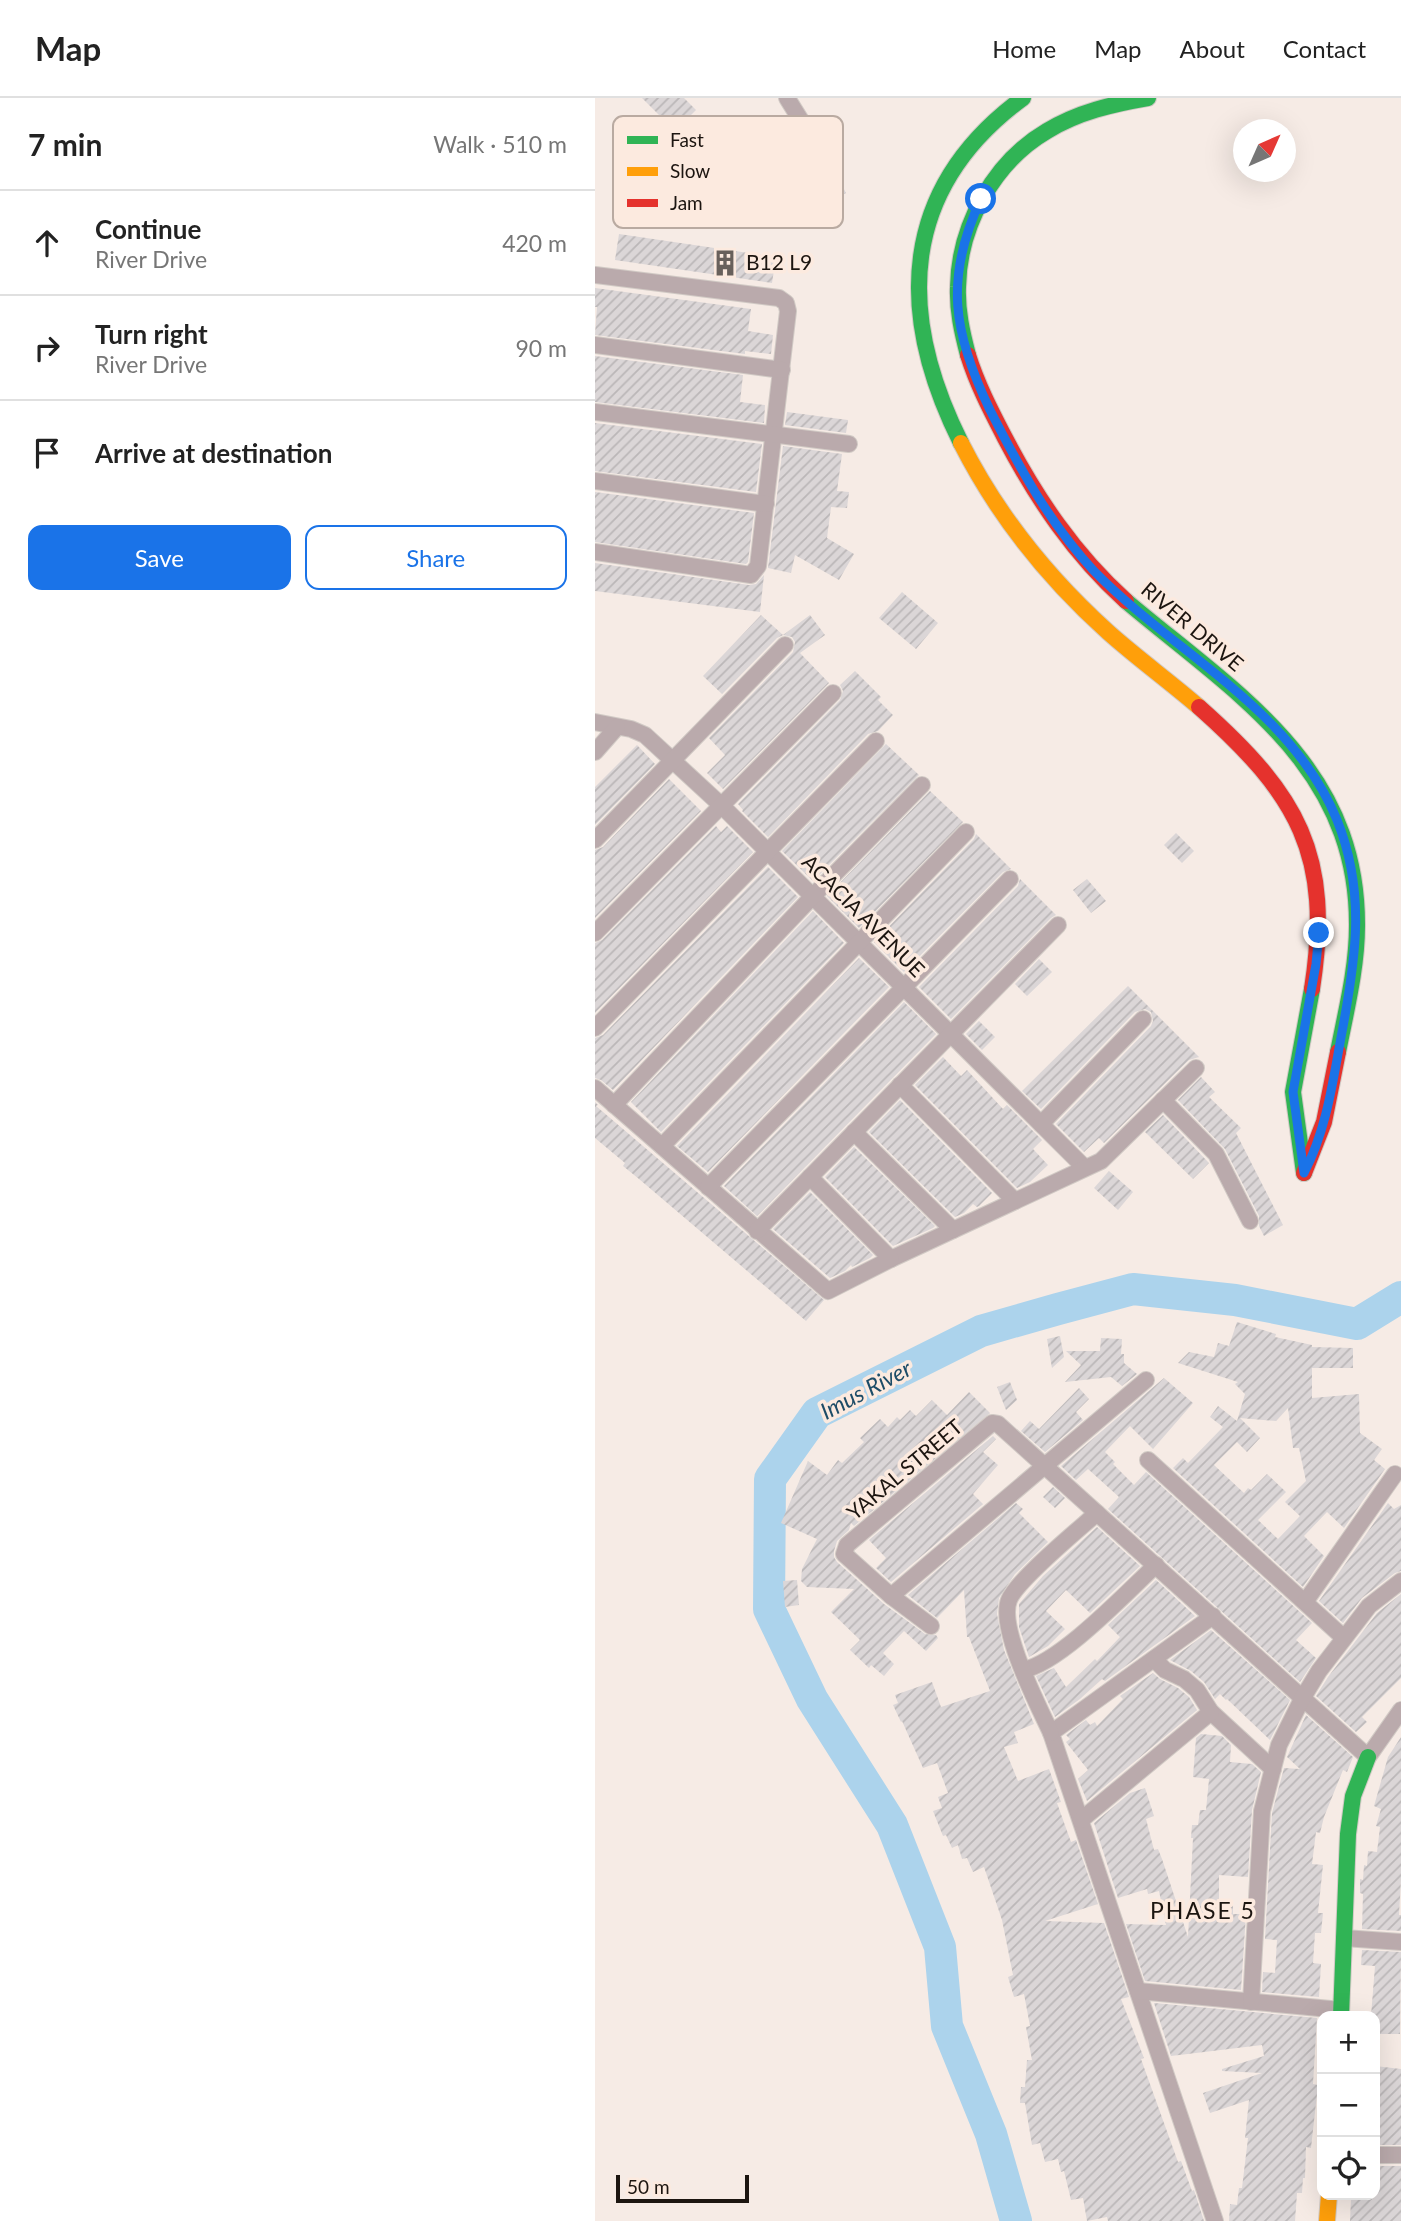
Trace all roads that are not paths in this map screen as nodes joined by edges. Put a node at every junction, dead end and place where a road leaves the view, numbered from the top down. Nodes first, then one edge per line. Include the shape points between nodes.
1 (787, 98) edge
2 (1023, 98) edge
3 (1148, 98) edge
4 (798, 116) edge
5 (595, 275) edge
6 (595, 345) edge
7 (782, 370) junction
8 (595, 412) edge
9 (775, 435) junction
10 (849, 444) dead end
11 (595, 481) edge
12 (767, 504) junction
13 (595, 552) edge
14 (785, 645) dead end
15 (832, 693) dead end
16 (595, 722) edge
17 (617, 727) junction
18 (876, 741) dead end
19 (595, 752) edge
20 (672, 760) junction
21 (922, 785) dead end
22 (722, 806) junction
23 (966, 832) dead end
24 (595, 840) edge
25 (768, 851) junction
26 (1010, 879) dead end
27 (813, 896) junction
28 (1058, 925) dead end
29 (595, 933) edge
30 (858, 942) junction
31 (903, 987) junction
32 (1143, 1019) dead end
33 (595, 1028) edge
34 (950, 1034) junction
35 (1196, 1068) dead end
36 (900, 1085) junction
37 (595, 1088) edge
38 (1163, 1100) junction
39 (614, 1105) junction
40 (1041, 1124) junction
41 (854, 1132) junction
42 (662, 1146) junction
43 (1084, 1167) junction
44 (810, 1177) junction
45 (708, 1187) junction
46 (1015, 1201) junction
47 (1250, 1221) dead end
48 (953, 1230) junction
49 (757, 1231) junction
50 (891, 1259) junction
51 (1146, 1380) dead end
52 (1148, 1460) dead end
53 (1044, 1465) junction
54 (1395, 1474) dead end
55 (1097, 1513) junction
56 (1156, 1565) junction
57 (1401, 1581) edge
58 (891, 1596) junction
59 (1304, 1602) junction
60 (1213, 1616) junction
61 (931, 1626) dead end
62 (1345, 1638) junction
63 (1154, 1659) junction
64 (1023, 1670) junction
65 (1302, 1699) junction
66 (1401, 1710) edge
67 (1211, 1712) junction
68 (1051, 1733) junction
69 (1369, 1757) junction
70 (1273, 1769) junction
71 (1081, 1820) junction
72 (1344, 1938) junction
73 (1401, 1942) edge
74 (1138, 1991) junction
75 (1251, 2001) junction
76 (1326, 2011) edge
77 (1341, 2011) edge
78 (1380, 2155) edge
79 (1401, 2155) edge
80 (1329, 2200) edge
81 (1216, 2221) edge
82 (1327, 2221) edge

1 - 4 street
2 - 3 street, RIVER DRIVE via 975,139 934,203 917,278 924,349 960,440 1023,542 1087,613 1237,744 1291,807 1303,833 1315,883 1319,933 1293,1092 1304,1173 1325,1117 1356,947 1355,882 1337,820 1301,759 1260,714 1130,604 1057,526 986,401 959,327 958,272 963,246 981,199 1007,163 1040,134 1072,116
5 - 7 street via 779,298 788,311
6 - 7 street
7 - 9 street
8 - 9 street
9 - 10 street
9 - 12 street
11 - 12 street
12 - 13 street via 758,566 751,575
14 - 20 street
15 - 22 street
16 - 17 street, ACACIA AVENUE
17 - 19 street
17 - 20 street, ACACIA AVENUE via 645,735
18 - 25 street
20 - 22 street, ACACIA AVENUE
20 - 24 street
21 - 27 street
22 - 25 street, ACACIA AVENUE
22 - 29 street
23 - 30 street
25 - 27 street, ACACIA AVENUE
25 - 33 street
26 - 31 street
27 - 30 street, ACACIA AVENUE
27 - 39 street
28 - 34 street
30 - 31 street, ACACIA AVENUE
30 - 42 street
31 - 34 street, ACACIA AVENUE
31 - 45 street
32 - 40 street
34 - 36 street
34 - 40 street, ACACIA AVENUE
35 - 38 street
36 - 41 street
36 - 46 street
37 - 39 street
38 - 43 street via 1101,1161
38 - 47 street via 1216,1154
39 - 42 street
40 - 43 street, ACACIA AVENUE
41 - 44 street
41 - 48 street
42 - 45 street
43 - 46 street
44 - 49 street
44 - 50 street
45 - 49 street
46 - 48 street
48 - 50 street
49 - 50 street via 828,1291
51 - 53 street
52 - 59 street
53 - 55 street
53 - 58 street
53 - 58 street, YAKAL STREET via 992,1423 847,1545 844,1554
54 - 59 street
55 - 56 street
55 - 64 street via 1021,1583 1008,1601 1007,1620
56 - 60 street
56 - 64 street via 1072,1642
57 - 62 street via 1369,1606
58 - 61 street
59 - 62 street
60 - 63 street
60 - 65 street
62 - 65 street
63 - 67 street via 1197,1690
63 - 68 street
64 - 68 street
65 - 69 street
65 - 70 street via 1279,1745
66 - 69 street
67 - 70 street
67 - 71 street
68 - 71 street
69 - 72 street via 1353,1796 1347,1834
70 - 75 street via 1262,1811
71 - 74 street
72 - 73 street
72 - 77 street
74 - 75 street
74 - 81 street
75 - 76 street
78 - 79 street
80 - 82 street

